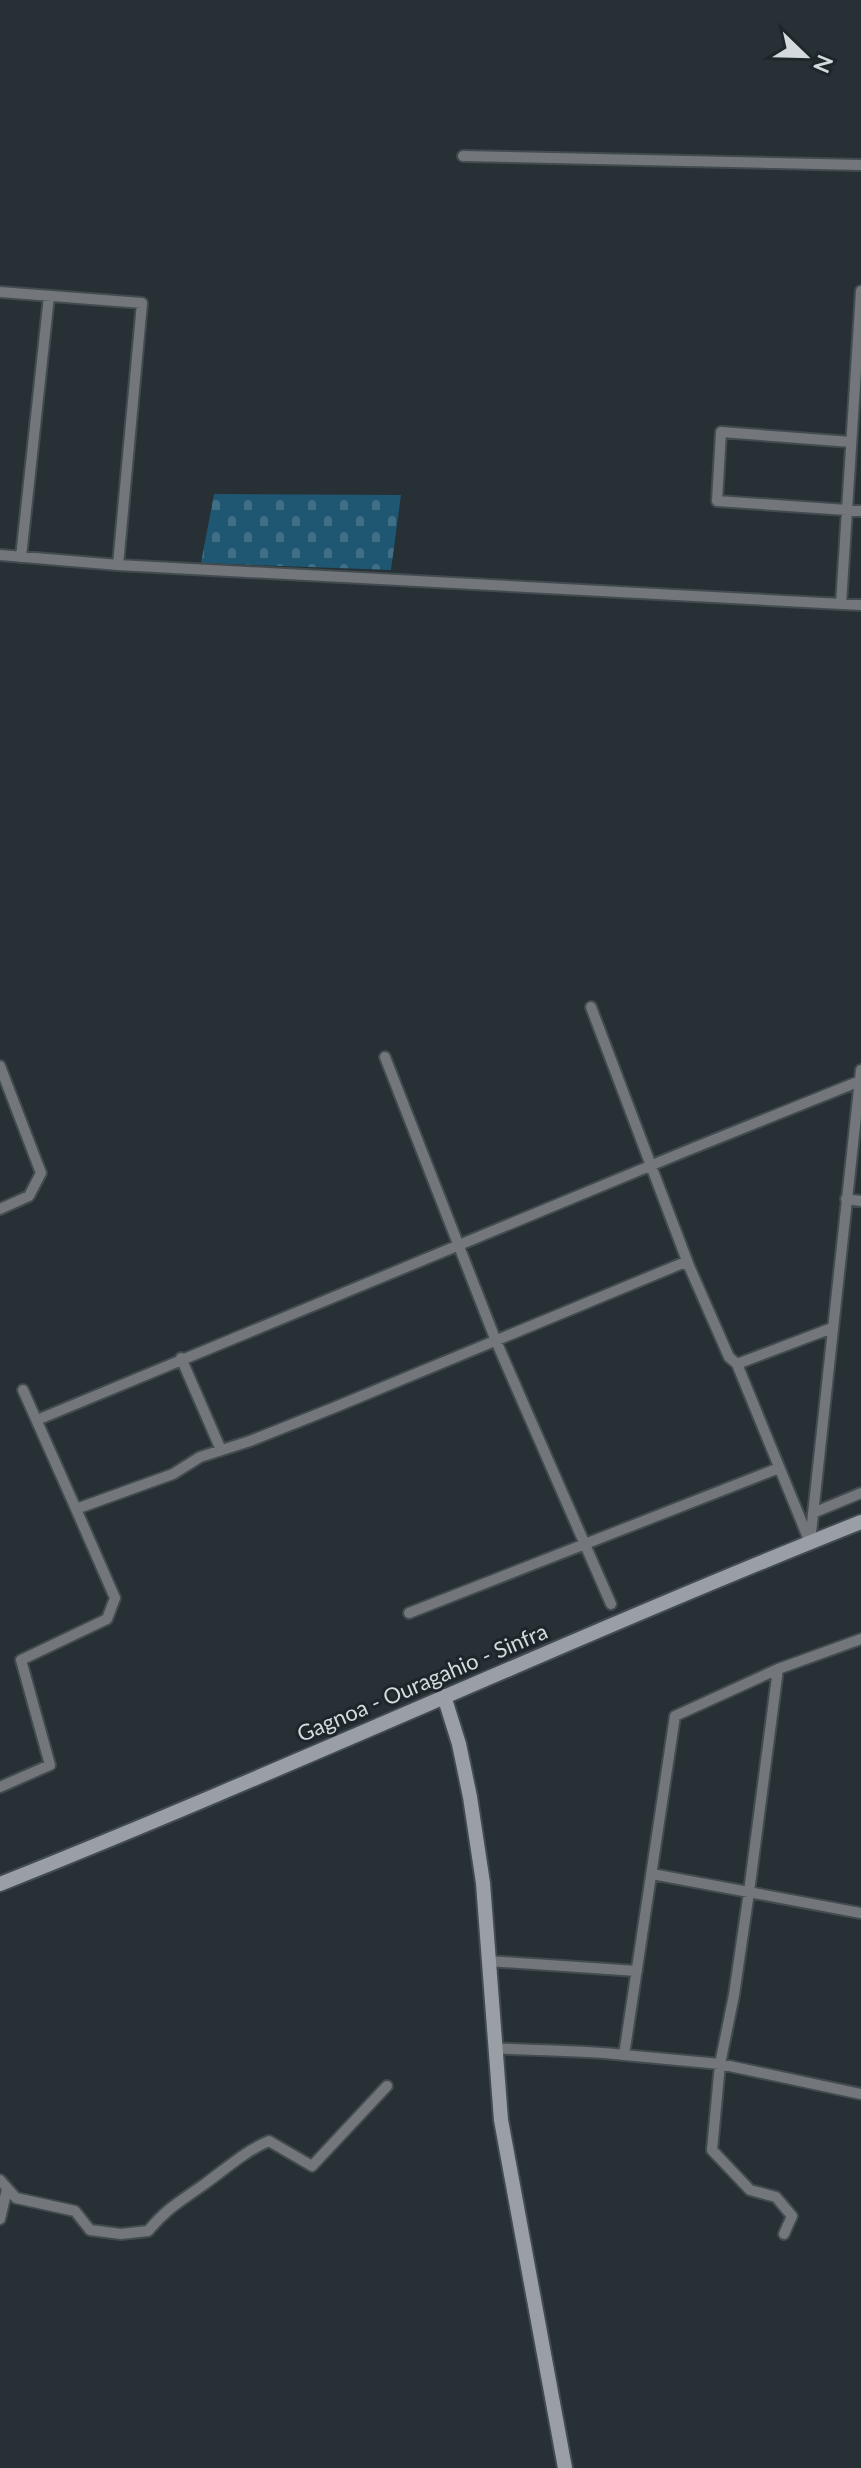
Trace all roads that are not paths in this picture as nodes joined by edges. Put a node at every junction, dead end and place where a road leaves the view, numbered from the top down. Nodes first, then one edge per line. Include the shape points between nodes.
1 (463, 156) dead end
2 (861, 165) edge
3 (861, 291) edge
4 (0, 292) edge
5 (49, 296) junction
6 (851, 442) junction
7 (847, 510) junction
8 (861, 511) edge
9 (0, 555) edge
10 (21, 557) junction
11 (118, 565) junction
12 (841, 604) junction
13 (861, 605) edge
14 (591, 1007) dead end
15 (385, 1057) dead end
16 (0, 1066) edge
17 (860, 1075) edge
18 (0, 1098) edge
19 (14, 1102) junction
20 (652, 1165) junction
21 (846, 1199) junction
22 (861, 1201) edge
23 (0, 1209) edge
24 (458, 1244) junction
25 (689, 1266) junction
26 (832, 1328) junction
27 (496, 1341) junction
28 (181, 1358) junction
29 (737, 1364) junction
30 (23, 1390) dead end
31 (37, 1420) junction
32 (221, 1450) junction
33 (779, 1468) junction
34 (861, 1493) edge
35 (76, 1509) junction
36 (813, 1513) junction
37 (861, 1522) edge
38 (810, 1542) junction
39 (585, 1545) junction
40 (611, 1604) dead end
41 (409, 1613) dead end
42 (861, 1639) edge
43 (778, 1669) junction
44 (444, 1696) junction
45 (0, 1787) edge
46 (652, 1874) junction
47 (0, 1884) edge
48 (749, 1892) junction
49 (861, 1913) edge
50 (488, 1961) junction
51 (637, 1971) junction
52 (494, 2048) junction
53 (624, 2055) junction
54 (720, 2064) junction
55 (387, 2086) dead end
56 (861, 2094) edge
57 (4, 2184) edge
58 (0, 2219) edge
59 (784, 2234) dead end
60 (565, 2468) edge

1 - 2 street
3 - 6 street
4 - 5 street
5 - 10 street
5 - 11 street via 142,303
6 - 7 street
6 - 7 street via 721,432 717,501
7 - 8 street
7 - 12 street
9 - 10 street
10 - 11 street
11 - 12 street
12 - 13 street
14 - 20 street
15 - 24 street
16 - 19 street
17 - 20 street
17 - 21 street
18 - 19 street
19 - 23 street via 41,1173 29,1196
20 - 24 street
20 - 25 street
21 - 22 street
21 - 26 street
24 - 27 street
24 - 28 street
25 - 27 street via 683,1263
25 - 29 street via 729,1357
26 - 29 street
26 - 36 street
27 - 32 street
27 - 39 street
28 - 31 street
28 - 32 street
29 - 33 street
30 - 31 street
31 - 35 street
32 - 35 street via 173,1474
33 - 38 street
33 - 39 street
34 - 36 street
35 - 45 street via 115,1604 107,1619 21,1660 50,1765
36 - 38 street
37 - 38 main road, Gagnoa - Ouragahio - Sinfra
38 - 44 main road, Gagnoa - Ouragahio - Sinfra
39 - 40 street
39 - 41 street
42 - 43 street
43 - 46 street via 675,1716
43 - 48 street
44 - 47 main road, Gagnoa - Ouragahio - Sinfra
44 - 50 main road via 470,1797
46 - 48 street
46 - 51 street
48 - 49 street
48 - 54 street
50 - 51 street
50 - 52 main road
51 - 53 street
52 - 53 street
52 - 60 main road via 506,2151
53 - 54 street
54 - 56 street
54 - 59 street via 712,2150 750,2190 776,2197 792,2216
55 - 57 street via 312,2166 269,2141 251,2148 166,2209 148,2231 90,2230 75,2211 16,2198
57 - 58 street

